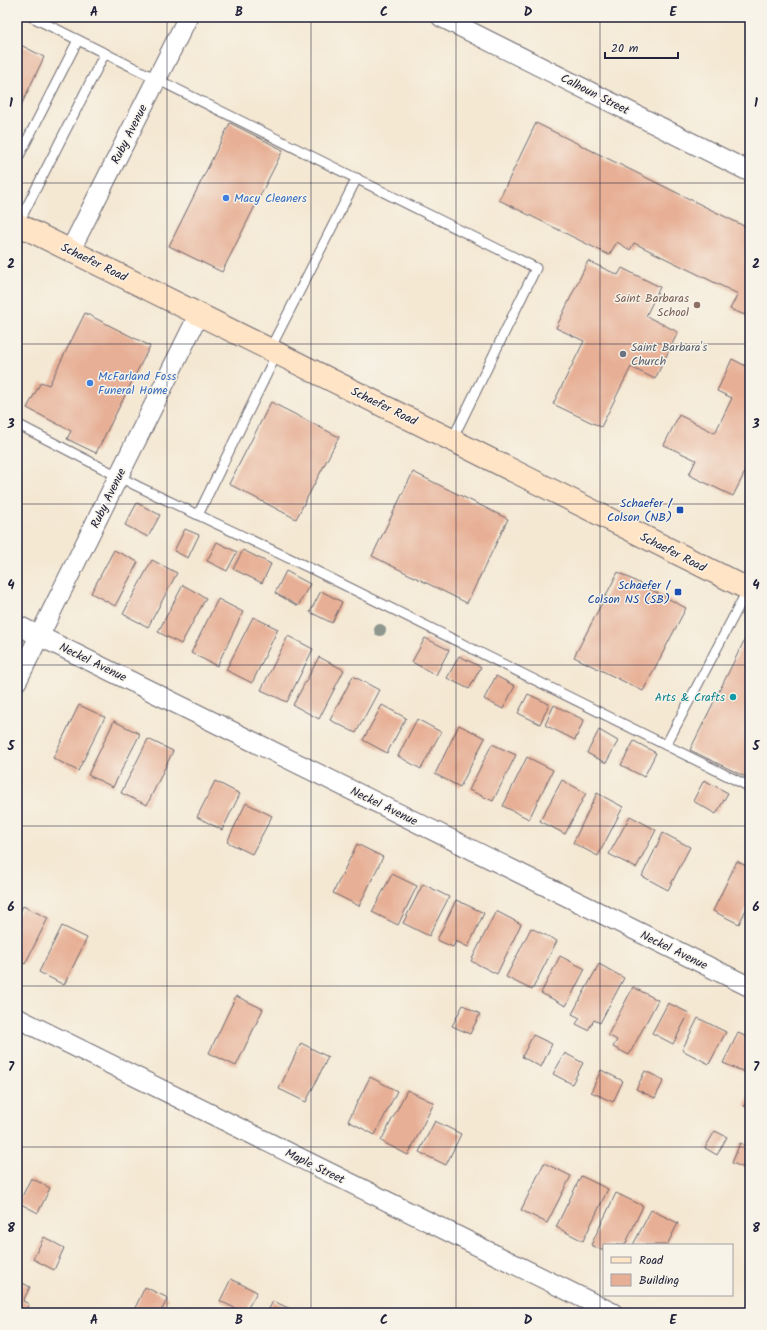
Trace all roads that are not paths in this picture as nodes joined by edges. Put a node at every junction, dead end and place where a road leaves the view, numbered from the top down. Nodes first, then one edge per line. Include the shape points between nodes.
1 (32, 17) edge
2 (188, 17) edge
3 (441, 17) edge
4 (78, 40) junction
5 (105, 53) junction
6 (157, 79) junction
7 (17, 160) edge
8 (750, 172) edge
9 (357, 178) junction
10 (18, 224) edge
11 (70, 250) junction
12 (198, 314) junction
13 (274, 351) junction
14 (17, 424) edge
15 (452, 440) junction
16 (118, 476) junction
17 (198, 515) junction
18 (749, 588) edge
19 (17, 625) edge
20 (39, 636) junction
21 (17, 681) edge
22 (666, 745) junction
23 (750, 787) edge
24 (750, 987) edge
25 (17, 1018) edge
26 (613, 1313) edge

1 - 4 lane
2 - 6 street, Ruby Avenue
3 - 8 street, Calhoun Street
4 - 5 lane
4 - 7 lane
5 - 6 lane
5 - 10 lane
6 - 9 lane
6 - 11 street, Ruby Avenue
9 - 13 lane
9 - 15 lane via 536,268
10 - 11 main road, Schaefer Road
11 - 12 main road, Schaefer Road
12 - 13 main road, Schaefer Road
12 - 16 street, Ruby Avenue
13 - 15 main road, Schaefer Road
13 - 17 lane
14 - 16 lane
15 - 18 main road, Schaefer Road
16 - 17 lane
16 - 20 street, Ruby Avenue
17 - 22 lane
18 - 22 lane
19 - 20 street, Neckel Avenue
20 - 21 street, Ruby Avenue
20 - 24 street, Neckel Avenue
22 - 23 lane
25 - 26 street, Maple Street

